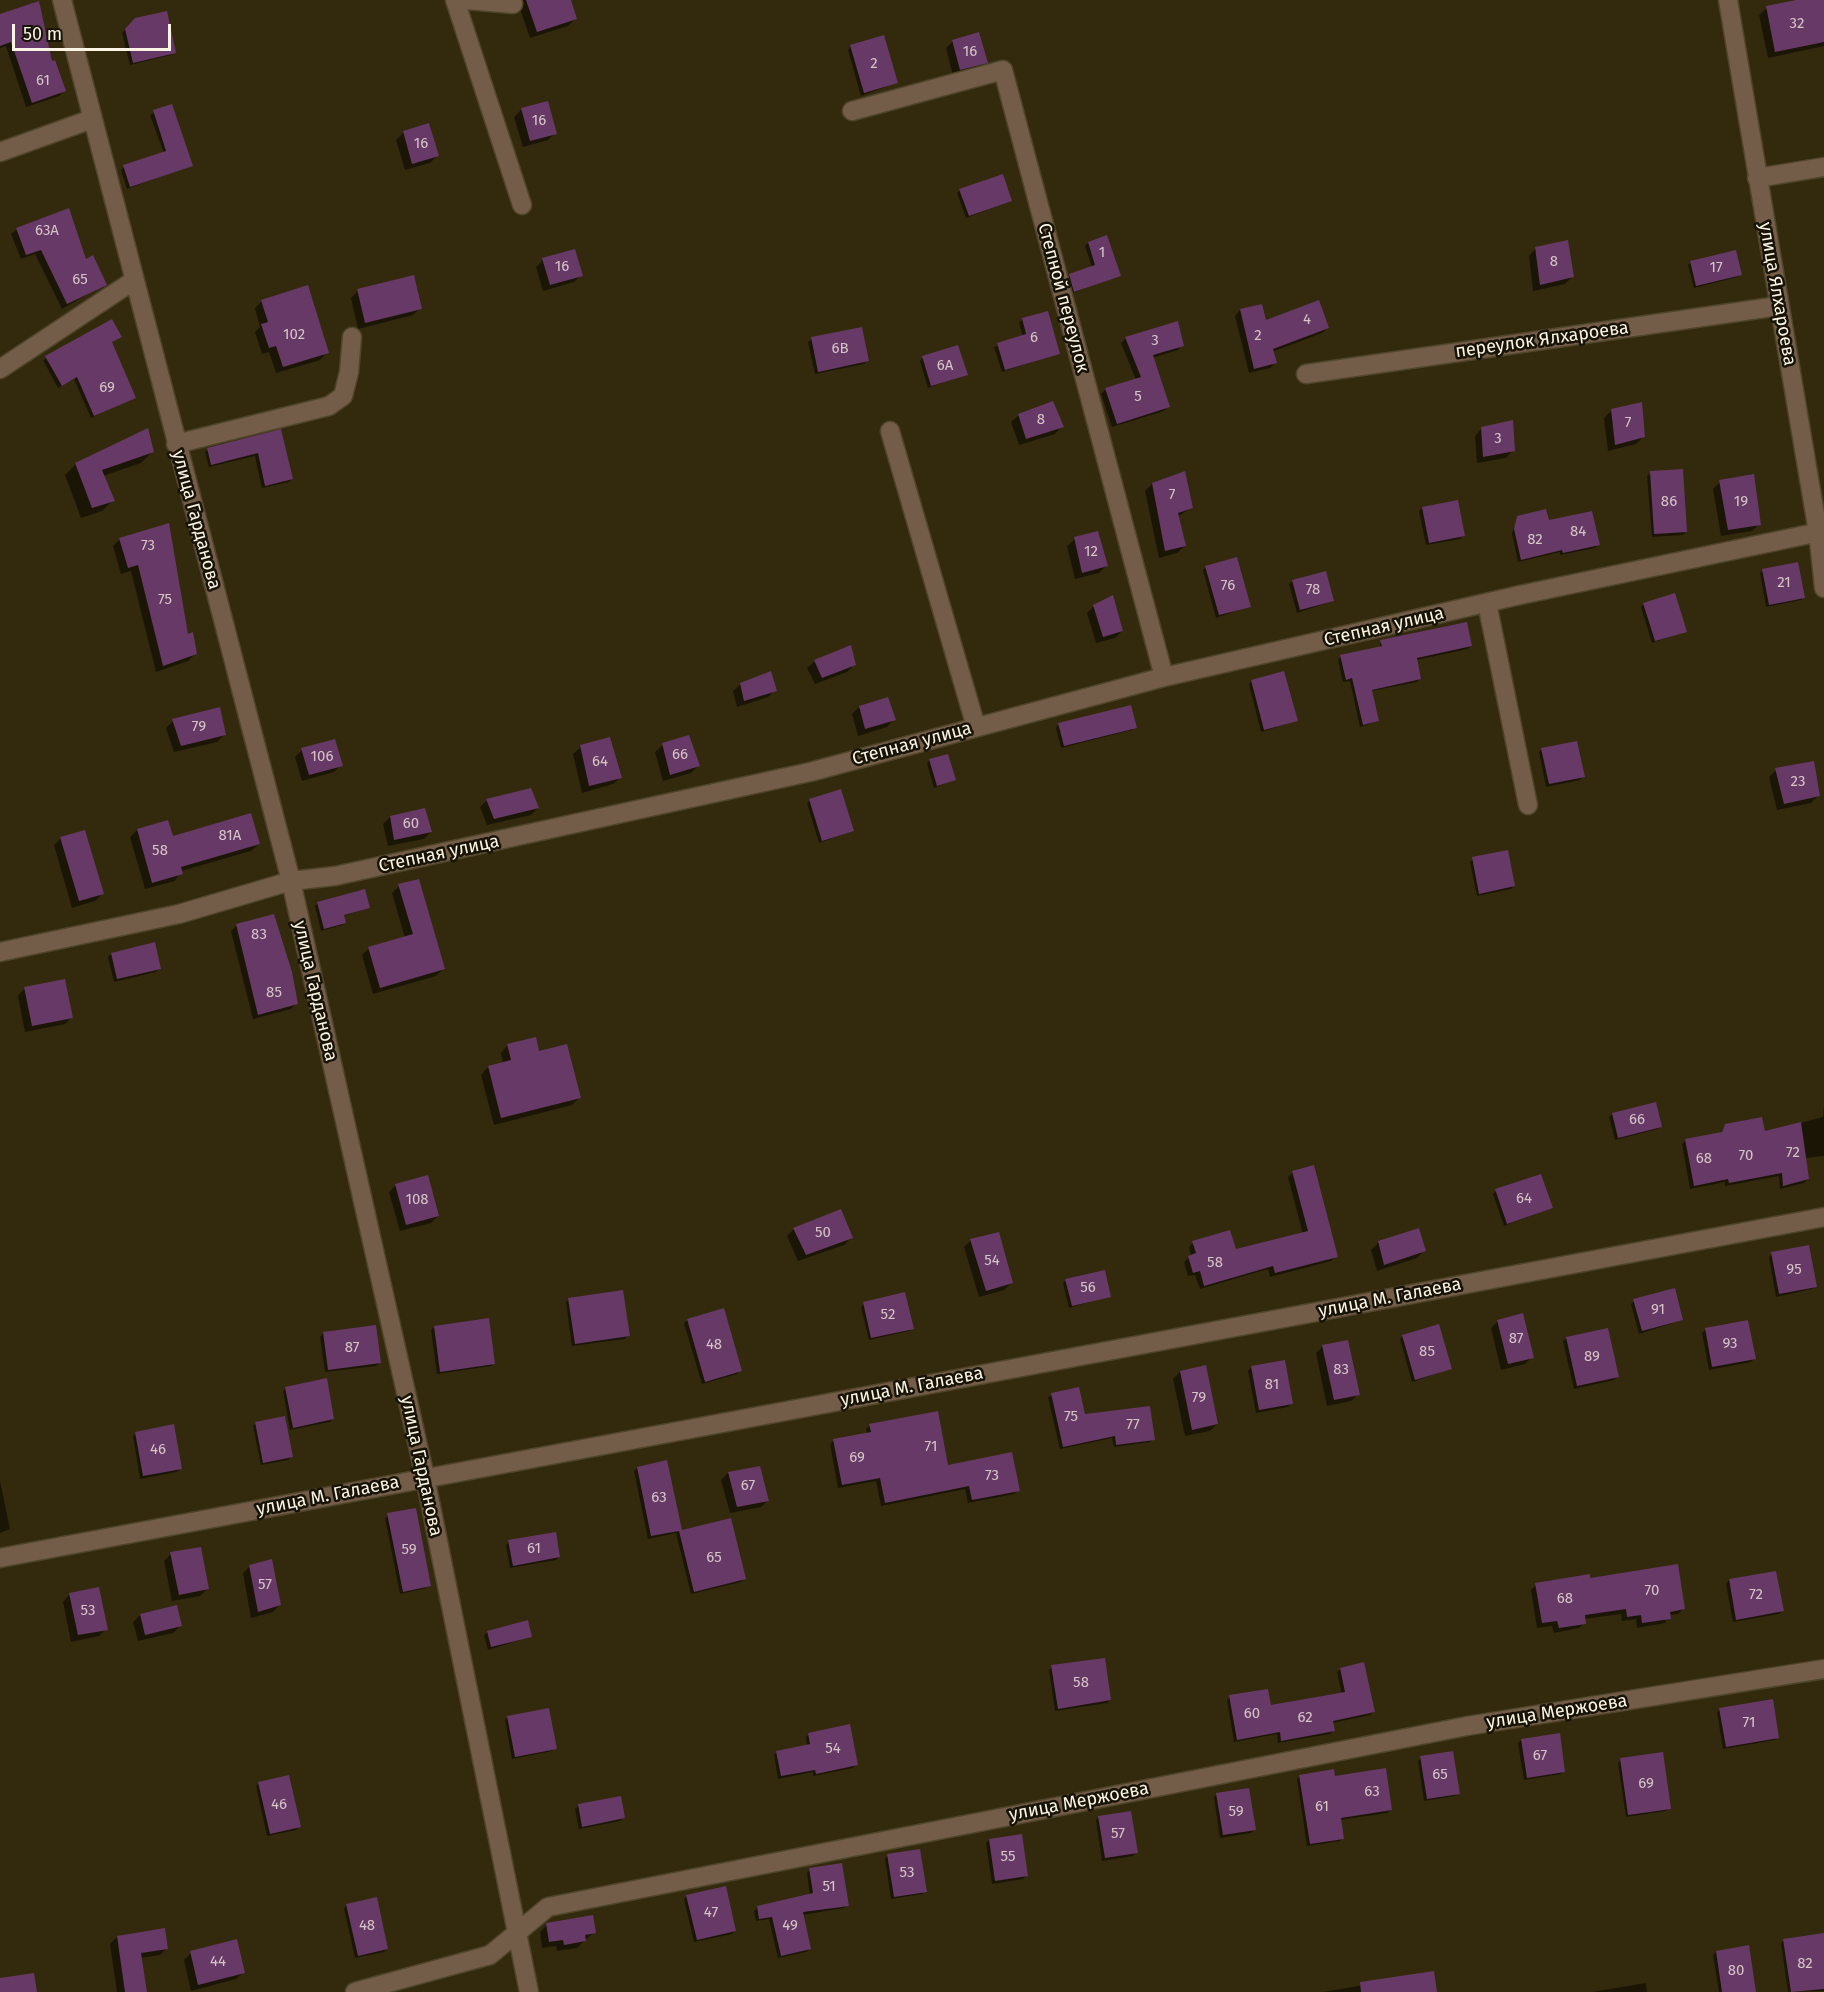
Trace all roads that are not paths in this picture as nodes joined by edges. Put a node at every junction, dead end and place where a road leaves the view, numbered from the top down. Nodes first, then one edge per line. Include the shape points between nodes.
1 (62, 0) edge
2 (455, 0) edge
3 (467, 0) edge
4 (1728, 0) edge
5 (513, 4) dead end
6 (852, 111) dead end
7 (92, 119) junction
8 (0, 152) edge
9 (1824, 167) edge
10 (1757, 178) junction
11 (522, 205) dead end
12 (133, 281) junction
13 (1779, 306) junction
14 (352, 338) dead end
15 (0, 369) edge
16 (1306, 374) dead end
17 (890, 431) dead end
18 (176, 444) junction
19 (1821, 531) edge
20 (1824, 588) edge
21 (1487, 603) junction
22 (1164, 677) junction
23 (976, 728) junction
24 (1528, 805) dead end
25 (291, 882) junction
26 (0, 952) edge
27 (1824, 1217) edge
28 (425, 1477) junction
29 (0, 1558) edge
30 (1824, 1670) edge
31 (516, 1932) junction
32 (355, 1992) edge
33 (529, 1992) edge

1 - 7 street, улица Гарданова
2 - 11 street
3 - 5 street
4 - 10 street, улица Ялхароева
6 - 22 street, Степной переулок via 1003,70
7 - 8 street
7 - 12 street, улица Гарданова
9 - 10 street
10 - 13 street, улица Ялхароева
12 - 15 street
12 - 18 street, улица Гарданова
13 - 16 street, переулок Ялхароева
13 - 19 street, улица Ялхароева
14 - 18 street via 343,396 329,406
17 - 23 street
18 - 25 street, улица Гарданова
19 - 20 street, улица Ялхароева
19 - 21 street, Степная улица
21 - 22 street, Степная улица
21 - 24 street
22 - 23 street, Степная улица
23 - 25 street, Степная улица via 810,772 336,876
25 - 26 street, Степная улица via 179,914
25 - 28 street, улица Гарданова
27 - 28 street, улица М. Галаева
28 - 29 street, улица М. Галаева
28 - 31 street, улица Гарданова
30 - 31 street, улица Мержоева via 1467,1726 548,1907
31 - 32 street, улица Мержоева via 490,1955
31 - 33 street, улица Гарданова

